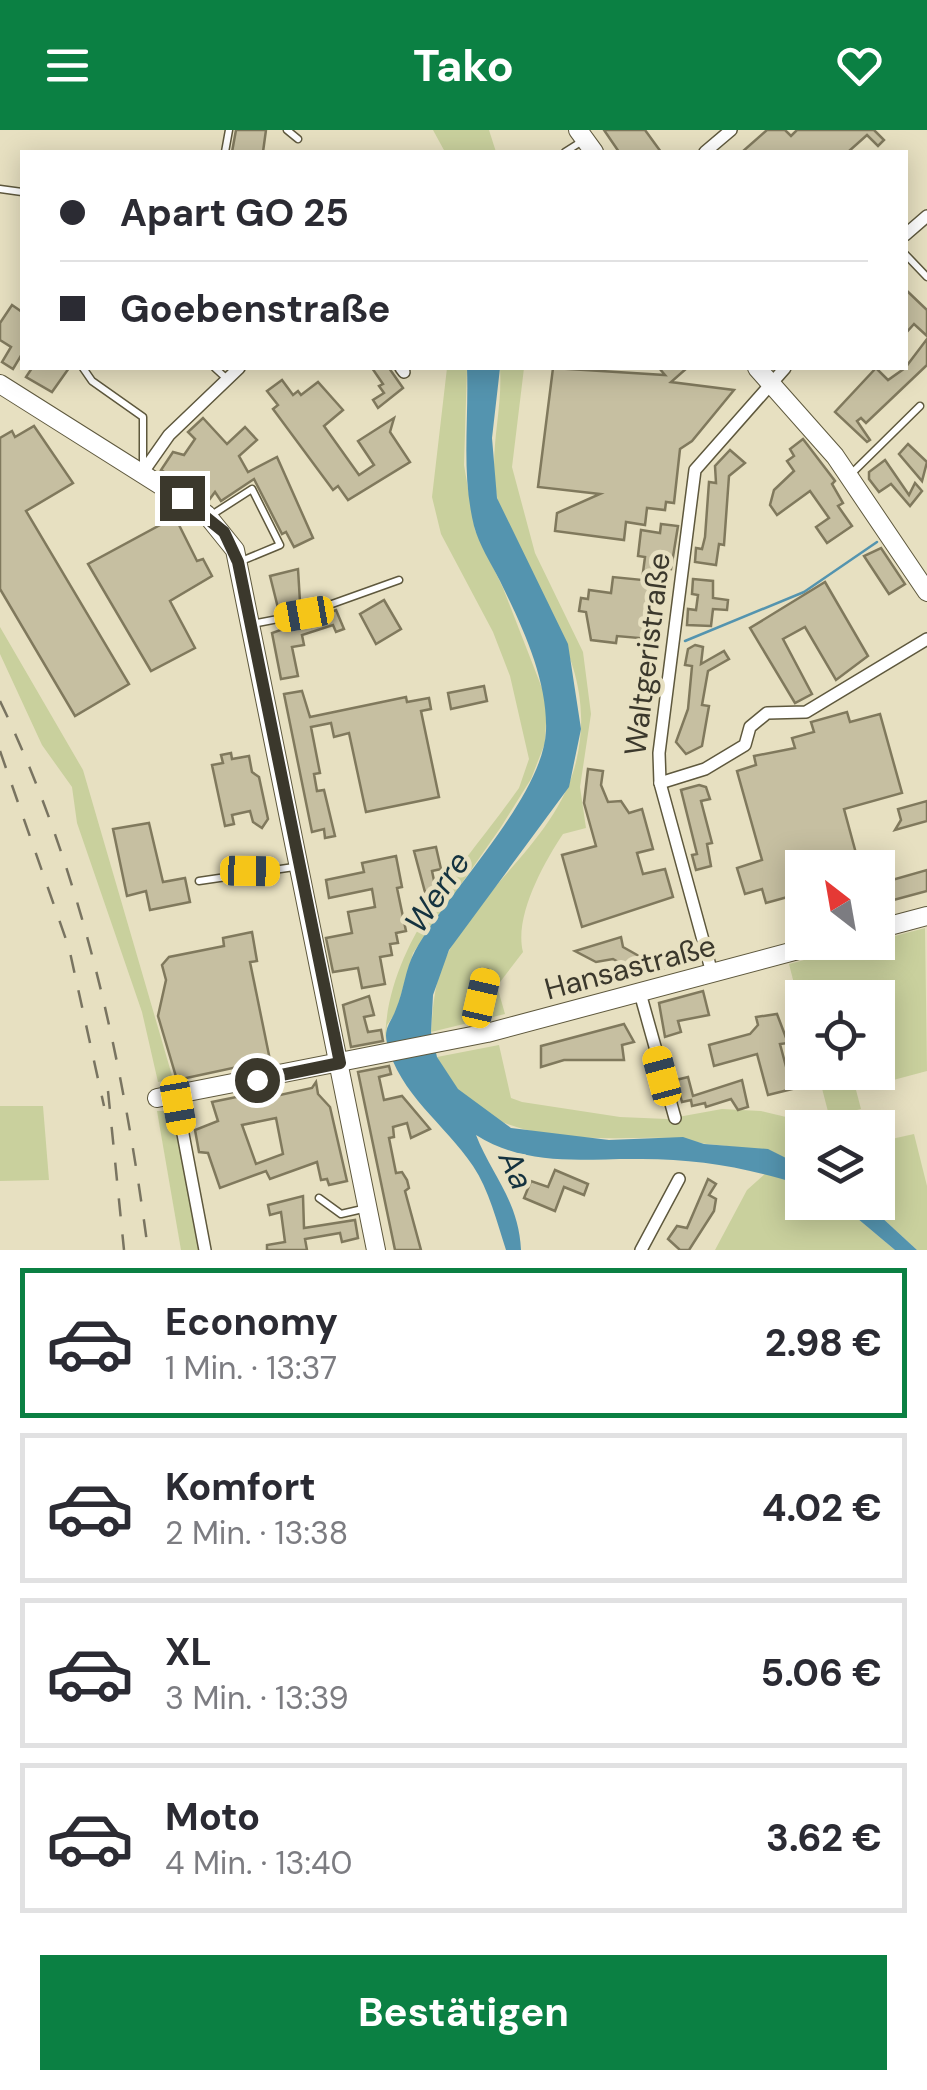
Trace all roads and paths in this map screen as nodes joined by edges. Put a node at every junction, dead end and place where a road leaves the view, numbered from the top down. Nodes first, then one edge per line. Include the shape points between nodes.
1 (287, 130) edge
2 (731, 130) edge
3 (298, 139) dead end
4 (707, 150) edge
5 (927, 216) edge
6 (908, 233) edge
7 (908, 257) edge
8 (927, 277) edge
9 (84, 370) edge
10 (217, 370) edge
11 (237, 370) edge
12 (759, 370) edge
13 (783, 370) edge
14 (227, 378) junction
15 (771, 382) junction
16 (0, 384) edge
17 (920, 406) dead end
18 (142, 472) junction
19 (849, 476) junction
20 (209, 516) junction
21 (238, 562) junction
22 (399, 580) dead end
23 (927, 592) edge
24 (251, 624) junction
25 (927, 639) edge
26 (660, 782) junction
27 (300, 866) junction
28 (199, 880) dead end
29 (927, 916) edge
30 (895, 924) edge
31 (785, 953) edge
32 (487, 973) dead end
33 (712, 973) junction
34 (640, 993) junction
35 (481, 1034) junction
36 (340, 1063) junction
37 (167, 1097) joint
38 (675, 1118) dead end
39 (679, 1180) dead end
40 (319, 1198) dead end
41 (369, 1208) junction
42 (205, 1250) edge
43 (376, 1250) edge
44 (640, 1250) edge

1 - 3 lane
2 - 4 street
5 - 6 street
7 - 8 lane
9 - 18 lane via 143,417
10 - 14 lane
11 - 14 street
12 - 15 street
13 - 15 street, Waltgeristraße
14 - 18 street
15 - 19 street
15 - 26 street, Waltgeristraße via 695,470
16 - 18 street
17 - 19 lane
18 - 20 street
19 - 23 street
20 - 21 street
20 - 21 lane via 252,488 280,545
21 - 24 street
22 - 24 lane via 304,614
24 - 27 street
25 - 26 street via 806,712 766,713 750,727 745,745 705,769
26 - 33 street, Waltgeristraße
27 - 28 lane
27 - 36 street
29 - 30 street
31 - 33 street, Hansastraße
32 - 35 lane
33 - 34 street, Hansastraße
34 - 35 street, Hansastraße
34 - 38 street
35 - 36 street, Hansastraße
36 - 37 street, Hansastraße
36 - 41 street
37 - 42 street
39 - 44 street
40 - 41 lane via 340,1214
41 - 43 street

